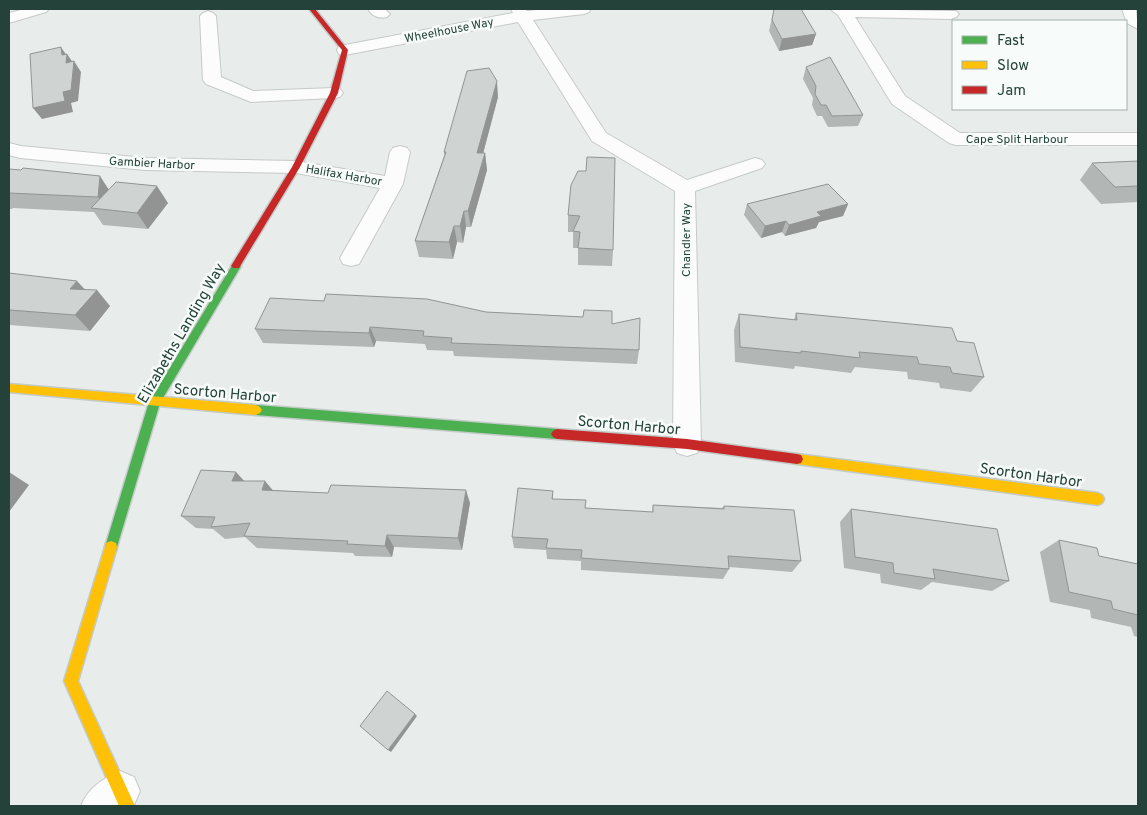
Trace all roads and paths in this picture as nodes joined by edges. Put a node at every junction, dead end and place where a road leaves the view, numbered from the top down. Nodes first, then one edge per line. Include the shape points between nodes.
1 (41, 9) edge
2 (312, 9) edge
3 (584, 9) edge
4 (1129, 9) edge
5 (841, 10) edge
6 (521, 12) edge
7 (951, 14) dead end
8 (208, 16) dead end
9 (9, 18) edge
10 (1138, 24) edge
11 (345, 50) junction
12 (334, 93) junction
13 (1138, 138) edge
14 (9, 148) edge
15 (400, 152) dead end
16 (755, 164) dead end
17 (296, 167) junction
18 (393, 184) junction
19 (685, 188) junction
20 (350, 258) dead end
21 (9, 388) edge
22 (155, 402) junction
23 (687, 444) junction
24 (1098, 499) dead end
25 (116, 801) edge

1 - 9 street
2 - 11 street
3 - 6 street, Wheelhouse Way
4 - 10 street
5 - 7 street
5 - 13 street, Cape Split Harbour via 898,100 956,140
6 - 11 street, Wheelhouse Way
6 - 19 street, Chandler Way via 599,137
8 - 12 street via 212,80 251,97
11 - 12 street, Elizabeths Landing Way
12 - 17 street, Elizabeths Landing Way
14 - 17 street, Gambier Harbor via 20,152 145,164
15 - 18 street, Halifax Harbor
16 - 19 street
17 - 18 street, Halifax Harbor
17 - 22 street, Elizabeths Landing Way
18 - 20 street, Halifax Harbor
19 - 23 street, Chandler Way
21 - 22 street, Scorton Harbor
22 - 23 street, Scorton Harbor
22 - 25 street, Elizabeths Landing Way via 71,681
23 - 24 street, Scorton Harbor

